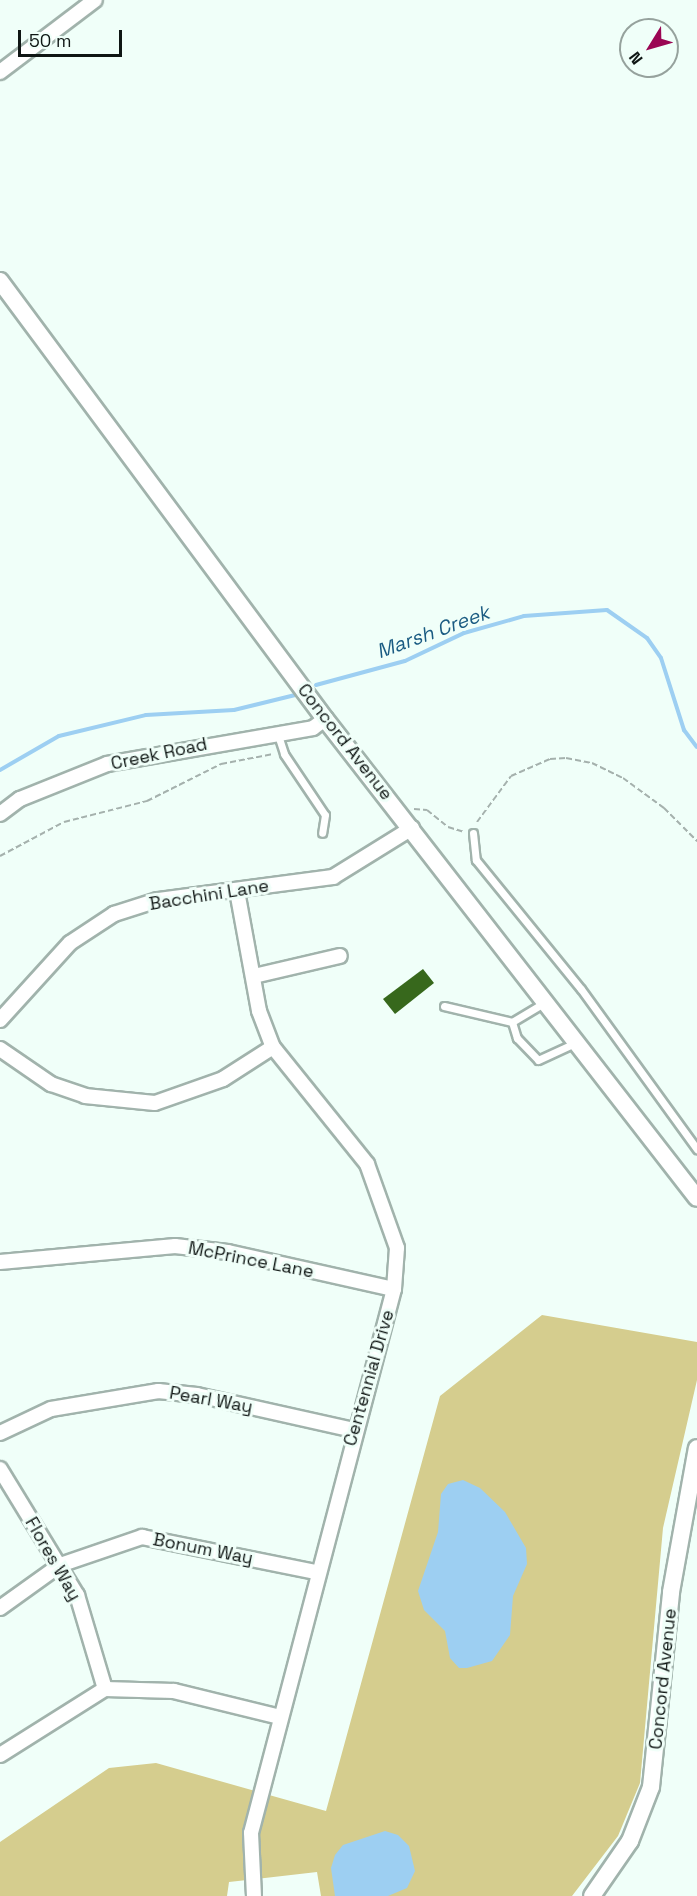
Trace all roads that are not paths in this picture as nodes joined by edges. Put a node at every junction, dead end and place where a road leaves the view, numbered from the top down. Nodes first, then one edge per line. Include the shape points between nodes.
1 (95, 0) edge
2 (0, 72) edge
3 (0, 281) edge
4 (325, 718) junction
5 (278, 735) junction
6 (0, 814) edge
7 (412, 828) junction
8 (322, 833) dead end
9 (473, 833) road end
10 (237, 891) junction
11 (340, 956) dead end
12 (254, 976) junction
13 (546, 1002) junction
14 (444, 1006) dead end
15 (0, 1020) edge
16 (512, 1022) junction
17 (578, 1042) junction
18 (273, 1047) junction
19 (0, 1049) edge
20 (697, 1149) edge
21 (692, 1181) edge
22 (697, 1198) edge
23 (0, 1262) edge
24 (394, 1289) junction
25 (354, 1430) junction
26 (0, 1433) edge
27 (697, 1448) edge
28 (0, 1470) edge
29 (60, 1565) junction
30 (316, 1572) junction
31 (0, 1608) edge
32 (105, 1689) junction
33 (280, 1717) junction
34 (0, 1755) edge
35 (254, 1896) edge
36 (592, 1896) edge

1 - 2 street
3 - 4 street, Concord Avenue
4 - 5 street, Creek Road via 313,728
4 - 7 street, Concord Avenue
5 - 6 street, Creek Road via 211,742 107,764 20,799
5 - 8 lane via 284,754 325,815
7 - 10 street, Bacchini Lane via 333,877
7 - 13 street, Concord Avenue
9 - 20 lane via 477,860 581,989
10 - 12 street, Centennial Drive
10 - 15 street, Bacchini Lane via 158,900 114,914 70,943
11 - 12 street
12 - 18 street, Centennial Drive via 260,1011
13 - 16 lane
13 - 17 street, Concord Avenue
14 - 16 lane
16 - 17 lane via 517,1038 538,1060
17 - 21 street, Concord Avenue
18 - 19 street via 223,1079 154,1103 85,1096 51,1084
18 - 24 street, Centennial Drive via 367,1164 397,1248
21 - 22 street, Concord Avenue
23 - 24 street, McPrince Lane via 175,1246 228,1252
24 - 25 street, Centennial Drive
25 - 26 street, Pearl Way via 197,1395 158,1391 51,1409
25 - 30 street, Centennial Drive
27 - 36 street, Concord Avenue via 671,1592 651,1787 630,1841
28 - 29 street, Flores Way
29 - 30 street, Bonum Way via 142,1538
29 - 31 street, Bonum Way
29 - 32 street, Flores Way via 77,1595
30 - 33 street, Centennial Drive
32 - 33 street via 174,1691
32 - 34 street
33 - 35 street, Centennial Drive via 251,1833

